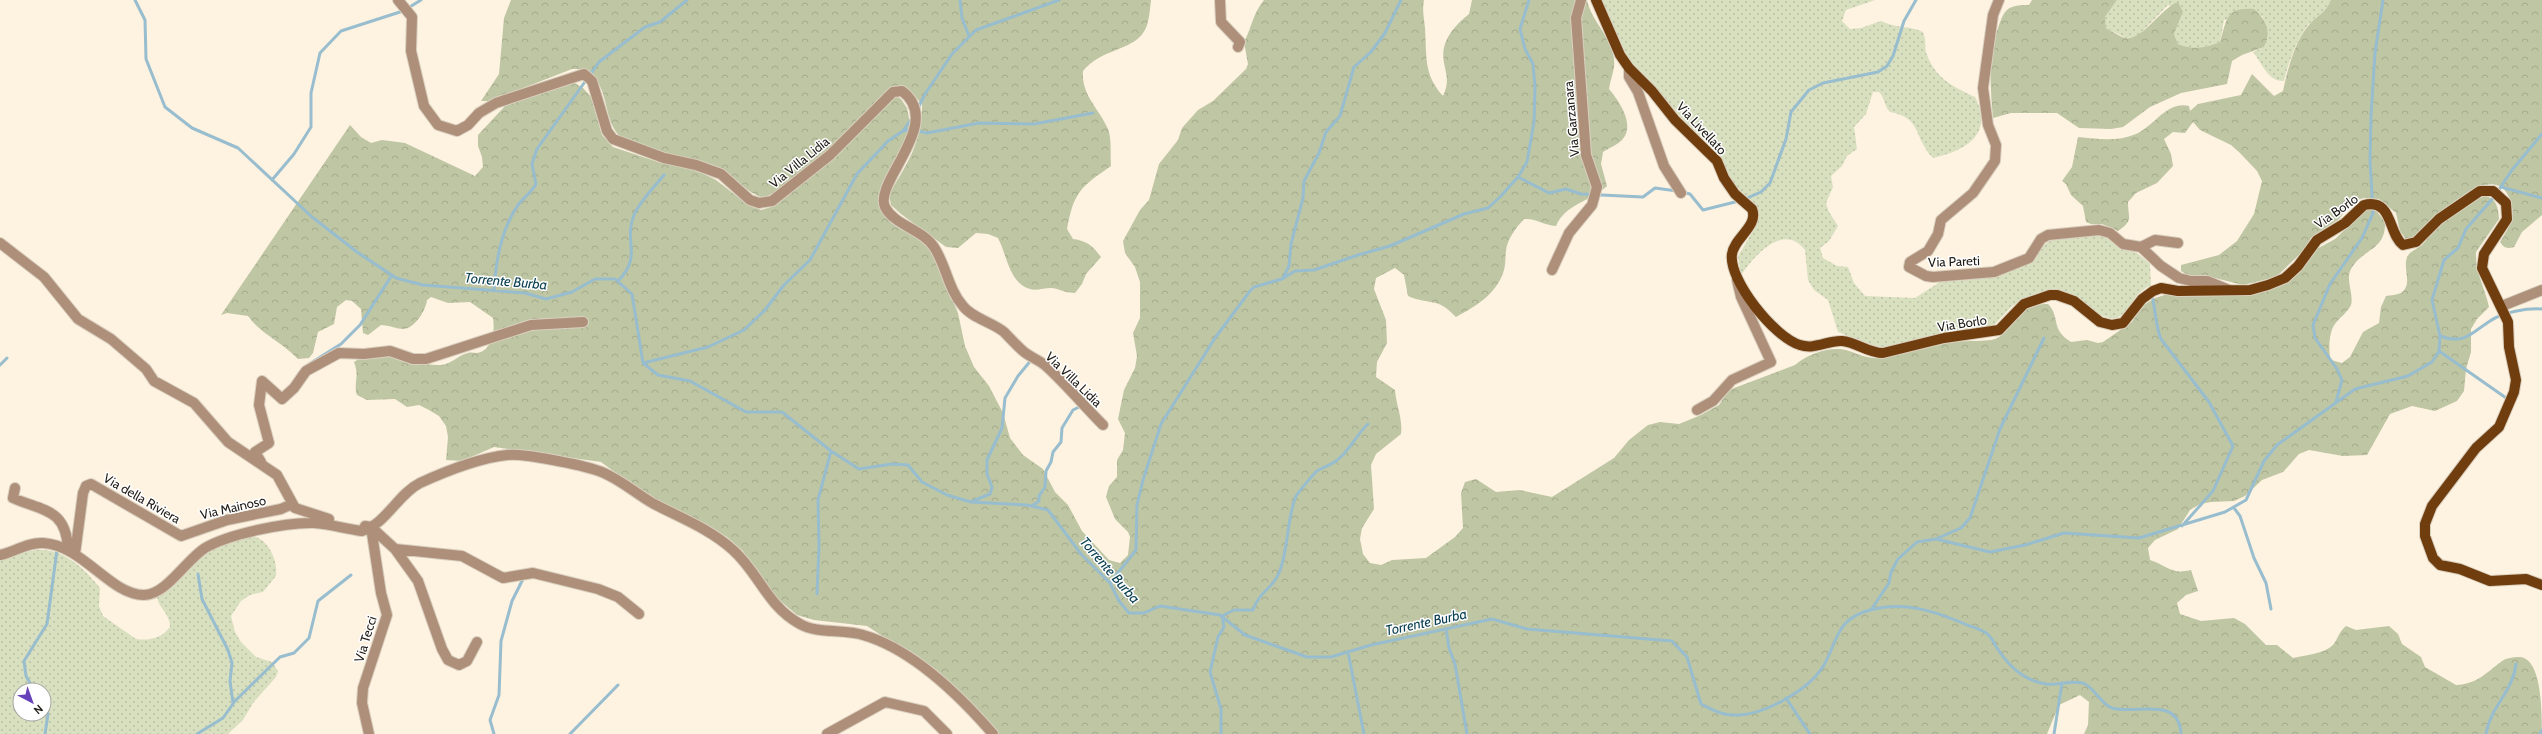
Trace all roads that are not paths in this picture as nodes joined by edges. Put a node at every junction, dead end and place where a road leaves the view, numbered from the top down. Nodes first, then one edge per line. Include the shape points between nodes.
1 (398, 0) edge
2 (1220, 0) edge
3 (1581, 0) edge
4 (1596, 0) edge
5 (1998, 0) edge
6 (1238, 47) dead end
7 (1629, 68) junction
8 (1681, 193) dead end
9 (2178, 243) dead end
10 (0, 244) edge
11 (2141, 246) junction
12 (1552, 270) dead end
13 (1737, 278) junction
14 (2228, 290) junction
15 (2542, 290) edge
16 (2502, 306) junction
17 (583, 322) dead end
18 (1799, 345) joint
19 (1697, 410) dead end
20 (1103, 425) dead end
21 (263, 466) junction
22 (15, 488) dead end
23 (292, 504) junction
24 (371, 527) junction
25 (181, 536) joint
26 (395, 549) junction
27 (72, 551) junction
28 (0, 555) edge
29 (2542, 585) edge
30 (638, 614) dead end
31 (477, 642) dead end
32 (369, 734) edge
33 (827, 734) edge
34 (947, 734) edge
35 (992, 734) edge

1 - 20 street, Via Villa Lidia via 412,17 411,51 424,106 438,125 456,131 496,103 584,74 592,81 606,131 613,139 664,158 696,164 721,174 750,200 759,203 772,200 830,155 893,92 902,91 909,96 914,108 914,125 909,146 886,190 883,200 885,207 934,246 954,294 964,308 1002,331 1024,351 1045,365
2 - 6 street via 1221,22 1240,42
3 - 12 street, Via Garzanara via 1576,18 1586,155 1597,187 1592,205 1569,233
4 - 7 main road, Via Livellato via 1620,55
5 - 11 street, Via Pareti via 1992,15 1983,88 1988,125 1996,145 1995,161 1973,193 1941,220 1938,234 1928,251 1910,262 1909,267 1933,277 1994,272 2028,258 2041,239 2048,235 2099,230 2110,233 2123,244
7 - 8 street via 1629,77 1638,92 1664,166
7 - 13 main road, Via Livellato via 1675,120 1717,161 1735,194 1752,209 1753,219 1733,249 1732,266
9 - 11 street via 2155,240
10 - 21 street via 44,277 78,319 111,339 146,369 154,381 194,403 223,437
11 - 14 street via 2161,266 2179,278 2207,281
13 - 18 main road, Via Livellato via 1761,314
13 - 19 street via 1741,297 1771,362 1732,380 1713,401
14 - 16 main road, Via Borlo via 2250,290 2285,278 2298,266 2317,240 2345,223 2364,205 2377,204 2382,208 2389,217 2400,243 2408,246 2459,204 2487,190 2498,193 2508,209 2507,219 2484,254 2482,268 2486,280
14 - 18 main road, Via Borlo via 2161,288 2142,299 2128,319 2118,325 2100,322 2081,305 2064,297 2050,295 2024,304 2002,328 1994,331 1944,338 1883,353 1874,353 1842,341 1813,347
15 - 16 street
16 - 29 main road, Via Borlo via 2508,322 2509,347 2516,380 2512,400 2499,427 2476,448 2432,506 2425,524 2425,536 2433,558 2440,565 2460,569 2490,582 2526,579
17 - 21 street via 531,325 426,358 413,359 390,351 339,353 306,371 282,399 262,381 259,405 268,443 255,454
21 - 23 street via 283,482
22 - 27 street via 13,498 48,509 58,518
23 - 24 street via 308,514
23 - 25 street, Via Mainoso via 281,509 202,527
24 - 26 street
24 - 27 street via 362,531 313,523 228,537 192,558 164,587 150,594 134,593 122,588
24 - 32 street, Via Tecci via 387,615 363,688 362,703
24 - 35 street via 412,487 432,477 491,458 517,455 599,471 638,496 716,536 745,563 775,606 802,625 864,635 918,664 955,692
25 - 27 street, Via della Riviera via 91,484 86,486 83,493
26 - 30 street via 462,556 503,578 533,573 598,589 618,597
26 - 31 street via 418,581 436,635 448,660 463,664
27 - 28 street via 39,543
33 - 34 street via 885,702 924,711

